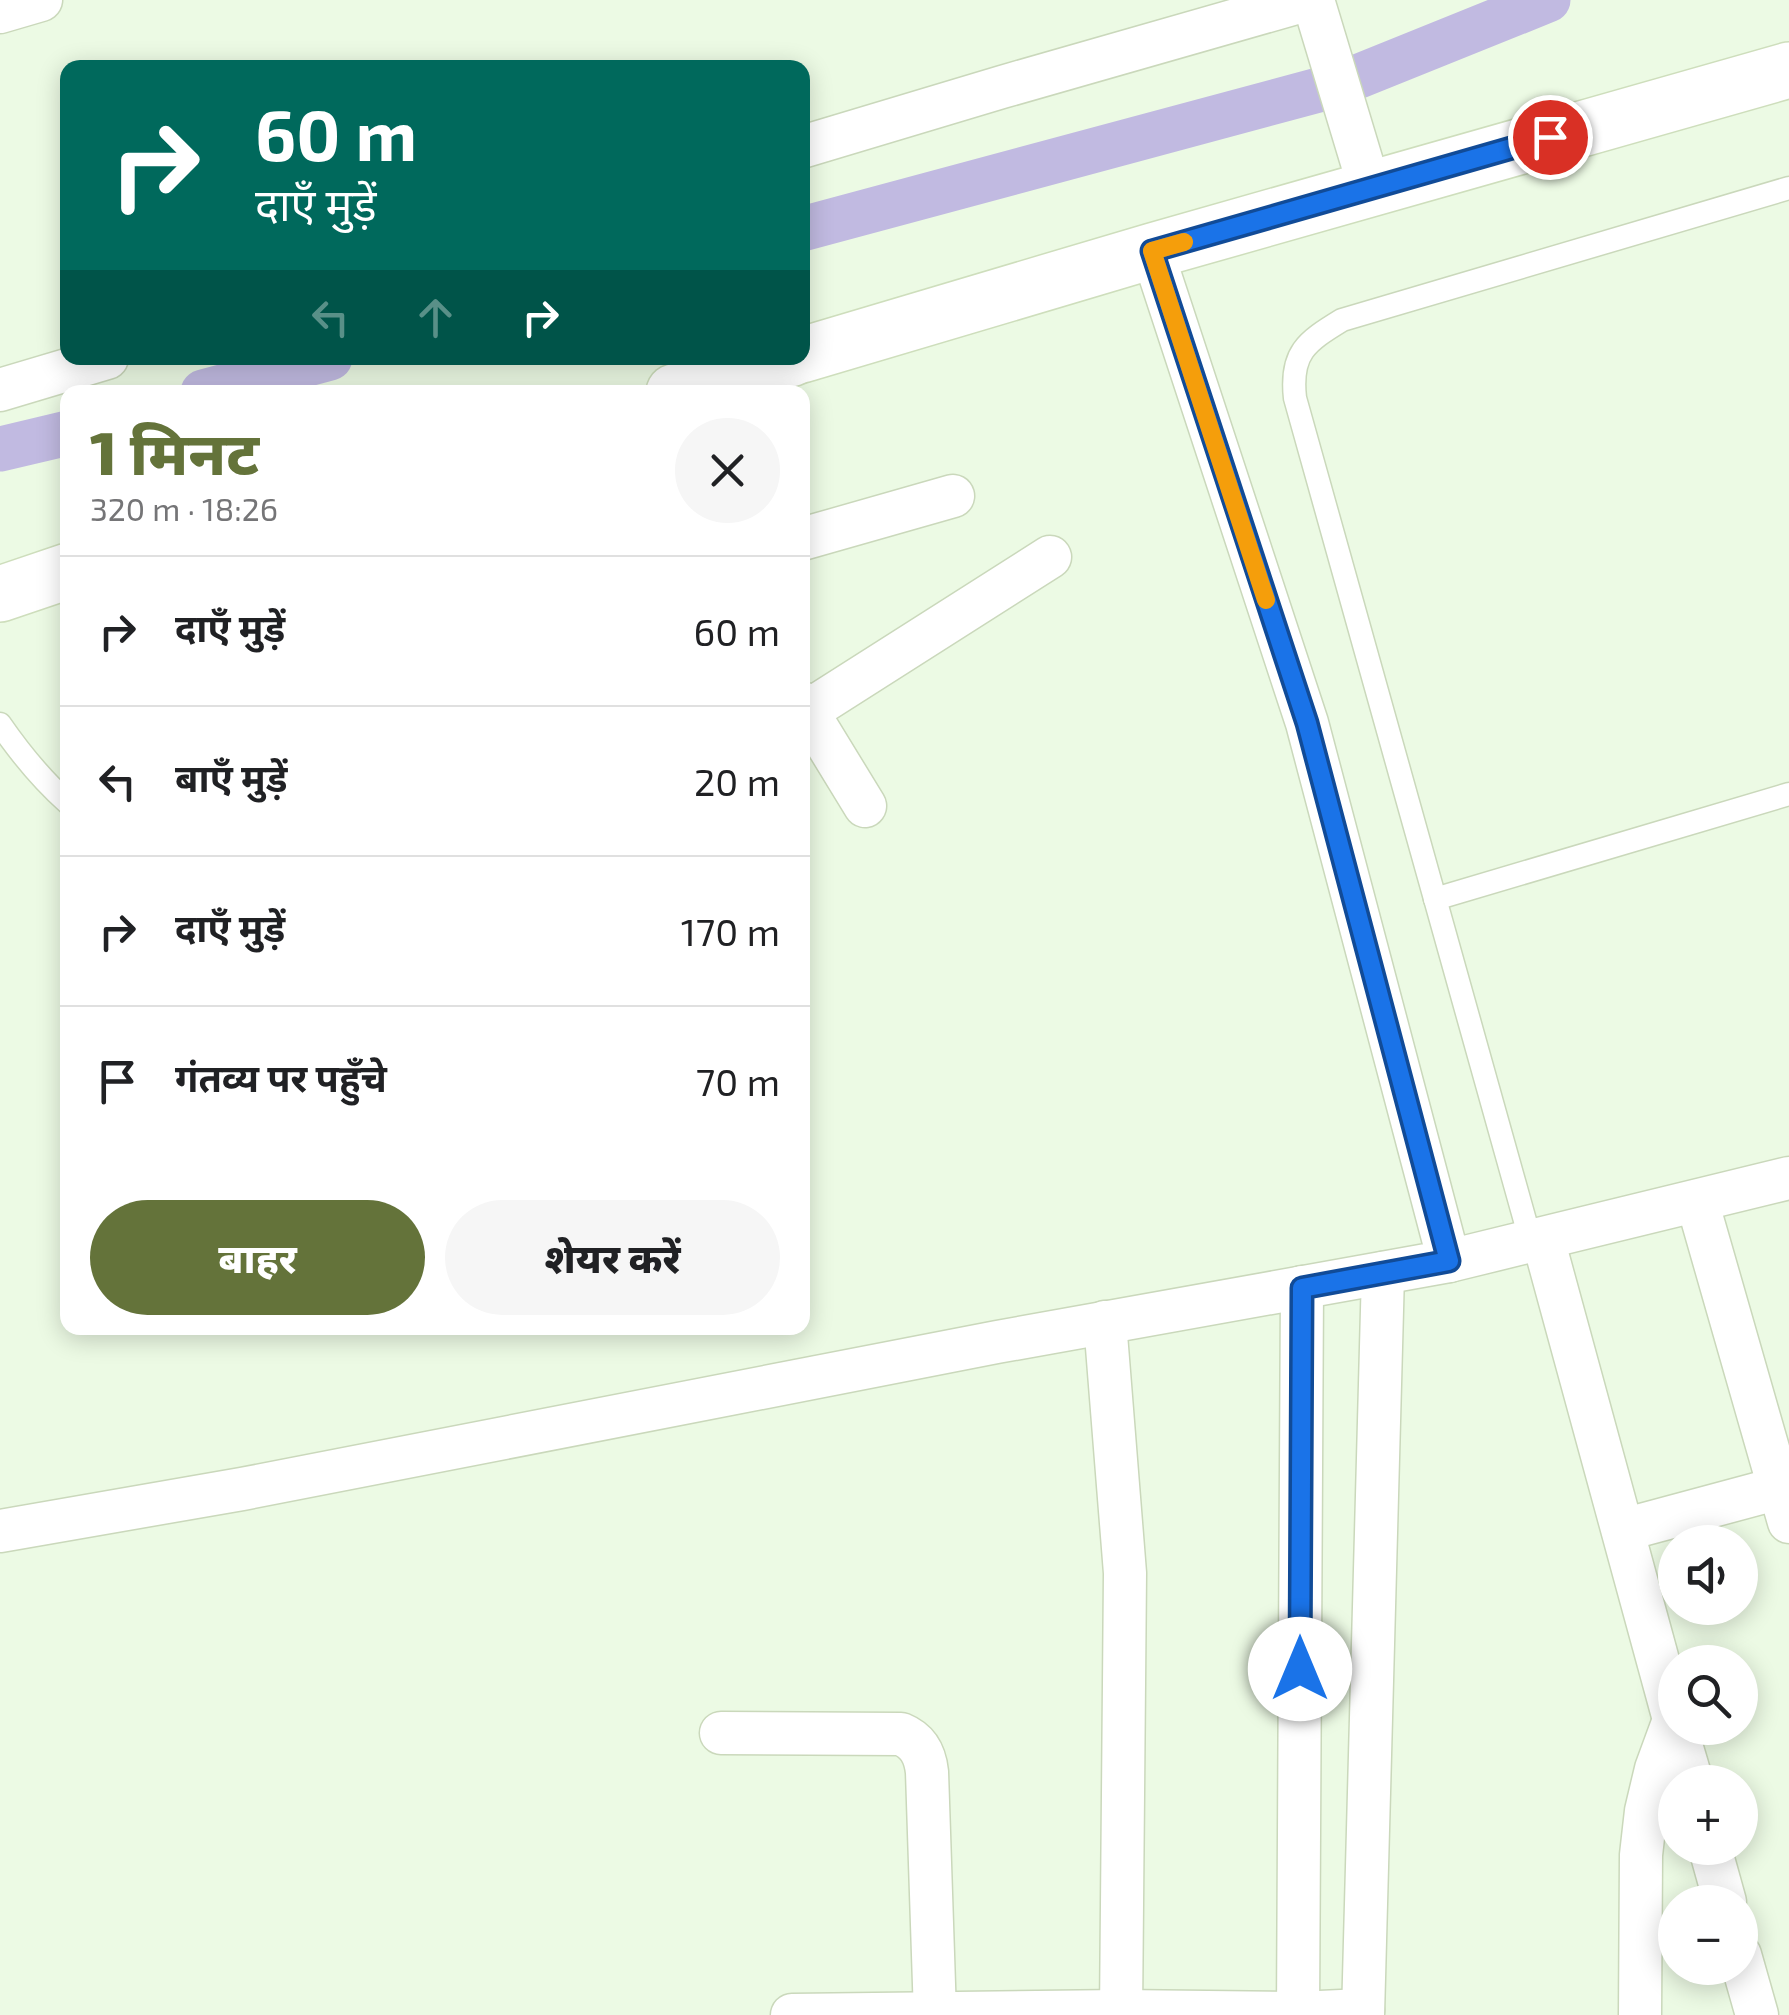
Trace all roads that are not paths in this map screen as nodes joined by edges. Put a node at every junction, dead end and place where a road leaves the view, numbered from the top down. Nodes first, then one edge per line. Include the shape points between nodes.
1 (41, 0) edge
2 (1310, 0) edge
3 (0, 12) edge
4 (1789, 70) edge
5 (810, 146) edge
6 (1789, 188) edge
7 (1370, 189) junction
8 (1152, 251) junction
9 (810, 352) edge
10 (84, 365) edge
11 (768, 365) edge
12 (698, 385) edge
13 (0, 390) edge
14 (954, 496) dead end
15 (810, 537) edge
16 (1050, 558) dead end
17 (60, 574) edge
18 (2, 592) edge
19 (810, 704) edge
20 (810, 715) edge
21 (0, 724) edge
22 (1789, 794) edge
23 (60, 796) edge
24 (864, 806) dead end
25 (1435, 898) junction
26 (1789, 1178) edge
27 (1698, 1200) junction
28 (1537, 1240) junction
29 (1449, 1261) junction
30 (1383, 1273) junction
31 (1302, 1288) junction
32 (1105, 1322) junction
33 (1784, 1505) edge
34 (1622, 1530) junction
35 (0, 1531) edge
36 (1658, 1661) edge
37 (720, 1733) dead end
38 (1666, 1745) edge
39 (1748, 1985) edge
40 (1121, 2013) edge
41 (1363, 2013) edge
42 (935, 2014) edge
43 (1298, 2014) edge
44 (792, 2015) edge
45 (1640, 2015) edge
46 (1757, 2015) edge

1 - 3 street
2 - 5 street
2 - 7 street
4 - 7 street
6 - 25 lane via 1342,320 1303,348 1295,363 1295,398
7 - 8 street
8 - 9 street
8 - 29 street via 1307,723
10 - 13 street
11 - 12 street
14 - 15 street
16 - 19 street
17 - 18 street
20 - 24 street
21 - 23 lane
22 - 25 lane
25 - 28 lane
26 - 27 street
27 - 28 street
27 - 33 street
28 - 29 street
28 - 34 street
29 - 30 street
30 - 31 street
30 - 41 street
31 - 32 street
31 - 43 street
32 - 35 street
32 - 40 street via 1125,1573
33 - 34 street
34 - 36 street
37 - 42 street via 901,1734 917,1745 928,1772
38 - 45 street via 1644,1825
39 - 46 street
40 - 42 street
40 - 43 street
41 - 43 street
42 - 44 street

